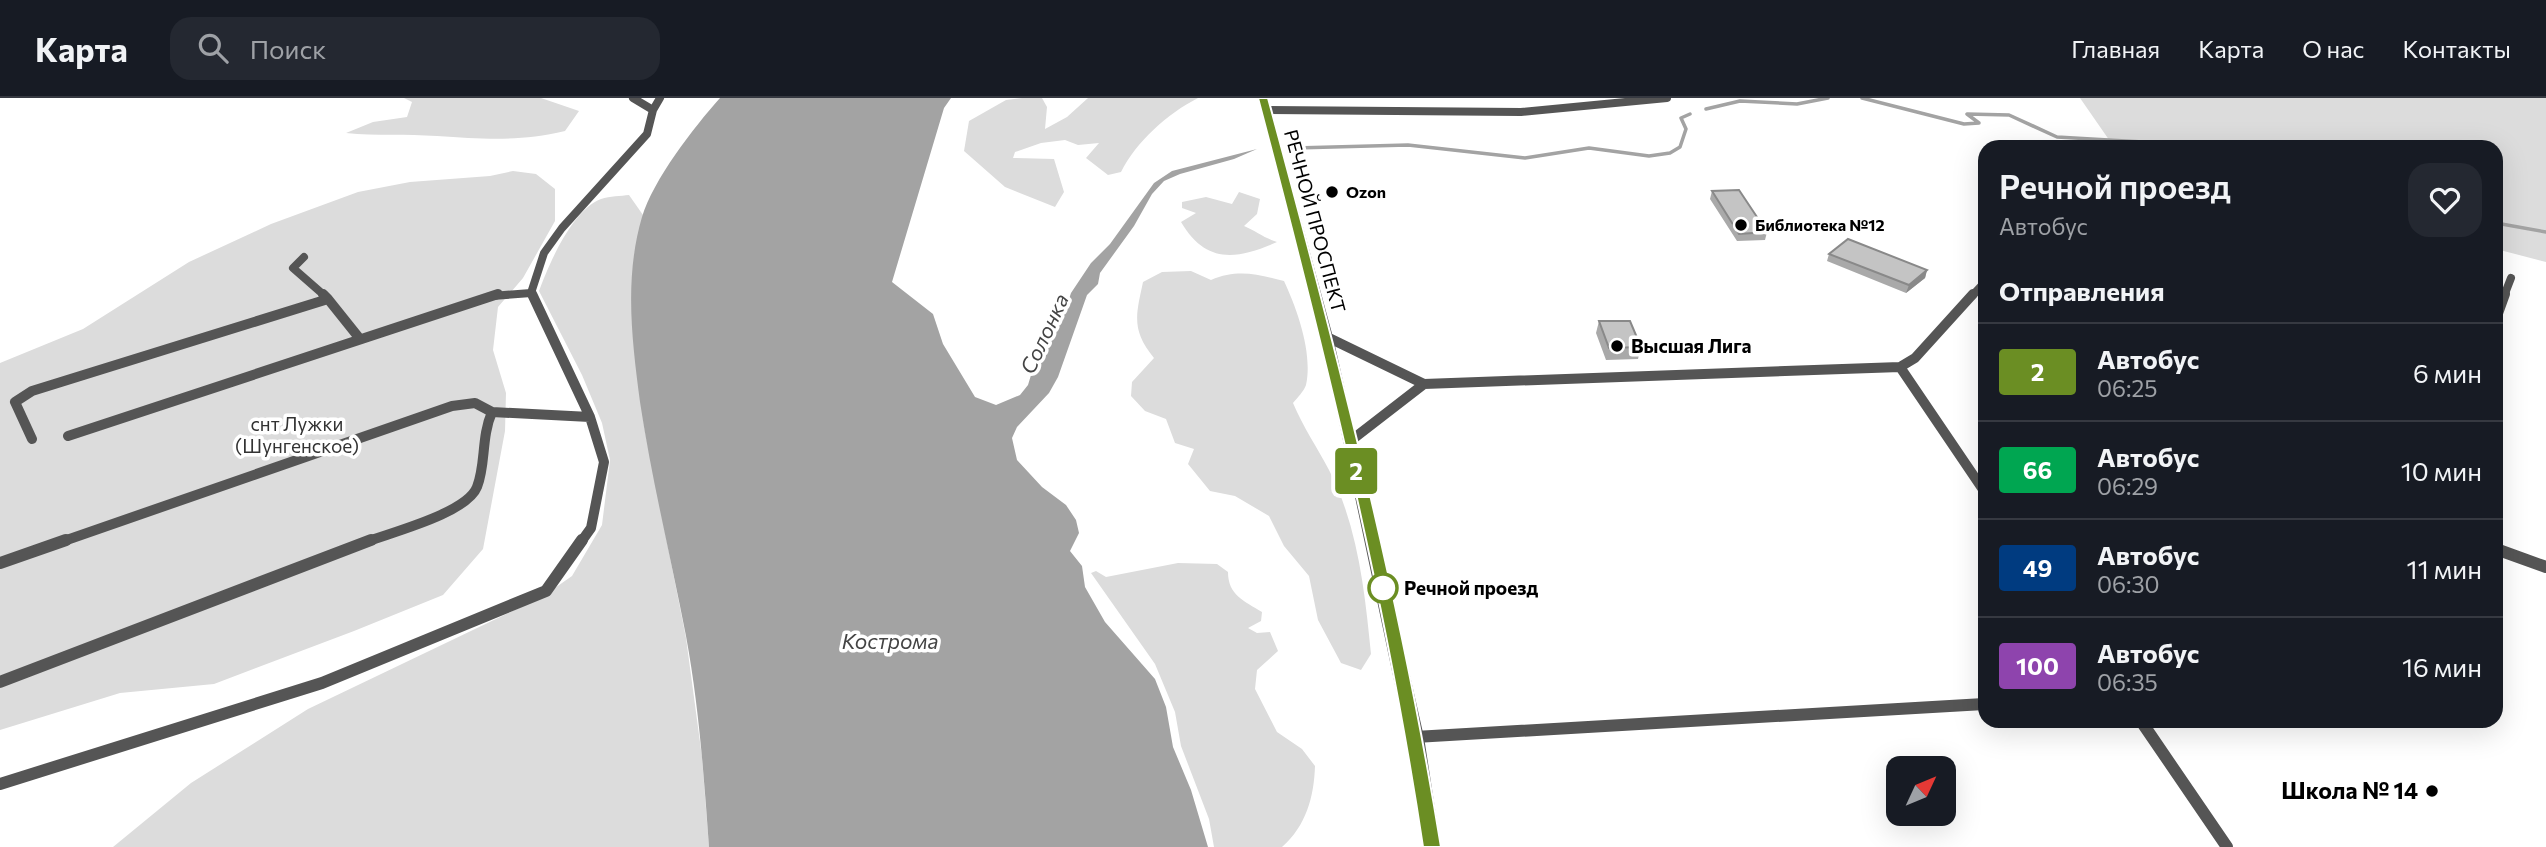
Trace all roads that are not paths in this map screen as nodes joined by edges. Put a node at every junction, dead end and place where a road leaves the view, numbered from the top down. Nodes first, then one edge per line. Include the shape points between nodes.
1 (633, 98) edge
2 (660, 98) edge
3 (1667, 98) edge
4 (1264, 104) edge
5 (653, 110) junction
6 (304, 257) dead end
7 (2511, 278) dead end
8 (1978, 290) edge
9 (531, 293) junction
10 (328, 299) junction
11 (2503, 300) edge
12 (1327, 337) junction
13 (359, 339) junction
14 (1900, 367) junction
15 (1424, 384) junction
16 (492, 412) junction
17 (590, 417) junction
18 (68, 436) dead end
19 (32, 439) dead end
20 (1349, 442) junction
21 (1978, 482) edge
22 (2503, 552) edge
23 (0, 563) edge
24 (2546, 567) edge
25 (0, 682) edge
26 (1978, 704) edge
27 (2146, 728) edge
28 (1415, 737) junction
29 (0, 784) edge
30 (1432, 847) edge
31 (2227, 847) edge

1 - 5 street
2 - 5 street
3 - 4 street via 1521,112
4 - 12 street, РЕЧНОЙ ПРОСПЕКТ
5 - 9 street via 647,134 544,253
6 - 10 street via 293,268
7 - 11 street
8 - 14 street via 1915,358
9 - 13 street via 499,295
9 - 17 street
10 - 13 street
10 - 19 street via 32,391 15,402
12 - 15 street
12 - 20 street, РЕЧНОЙ ПРОСПЕКТ
13 - 18 street
14 - 15 street
14 - 21 street
15 - 20 street
16 - 17 street
16 - 23 street via 475,403 452,406
16 - 25 street via 477,488 460,506
17 - 29 street via 604,462 591,528 546,591 322,683
20 - 28 street, РЕЧНОЙ ПРОСПЕКТ
22 - 24 street
26 - 28 street
27 - 31 street
28 - 30 street, РЕЧНОЙ ПРОСПЕКТ

